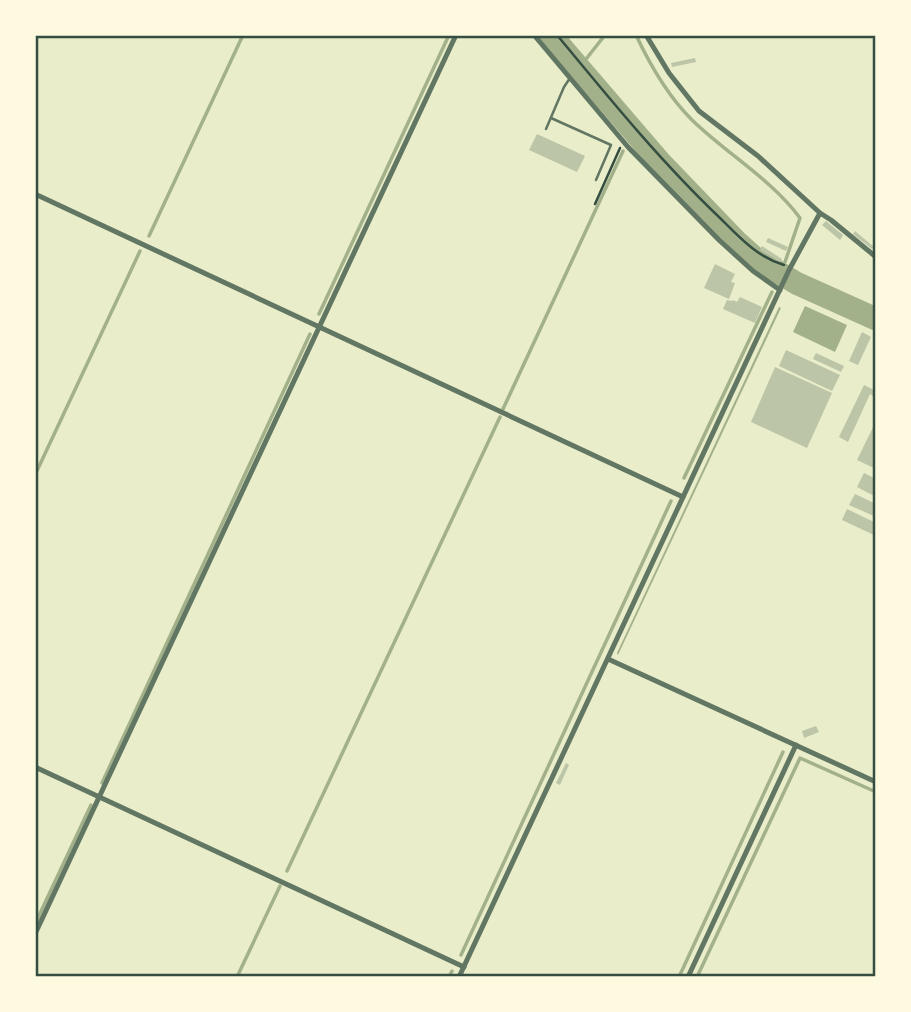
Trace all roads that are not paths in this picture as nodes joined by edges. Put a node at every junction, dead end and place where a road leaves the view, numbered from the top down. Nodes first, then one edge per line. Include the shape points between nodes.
1 (456, 35) edge
2 (534, 35) edge
3 (646, 35) edge
4 (570, 78) junction
5 (551, 118) junction
6 (545, 129) dead end
7 (596, 180) dead end
8 (35, 194) edge
9 (820, 213) junction
10 (876, 257) edge
11 (781, 288) junction
12 (320, 326) junction
13 (683, 497) junction
14 (608, 659) junction
15 (796, 745) junction
16 (35, 767) edge
17 (876, 782) edge
18 (99, 796) junction
19 (35, 934) edge
20 (464, 967) junction
21 (459, 977) edge
22 (688, 977) edge

1 - 12 street
2 - 4 street
3 - 9 street via 699,111 758,156
4 - 5 lane
4 - 11 street via 625,143 719,240 753,271
5 - 6 lane
5 - 7 lane via 611,145
8 - 12 street
9 - 10 street
9 - 11 street
11 - 13 street
12 - 13 street
12 - 18 street
13 - 14 street
14 - 15 street
14 - 20 street
15 - 17 street
15 - 22 street
16 - 18 street
18 - 19 street
18 - 20 street
20 - 21 street

